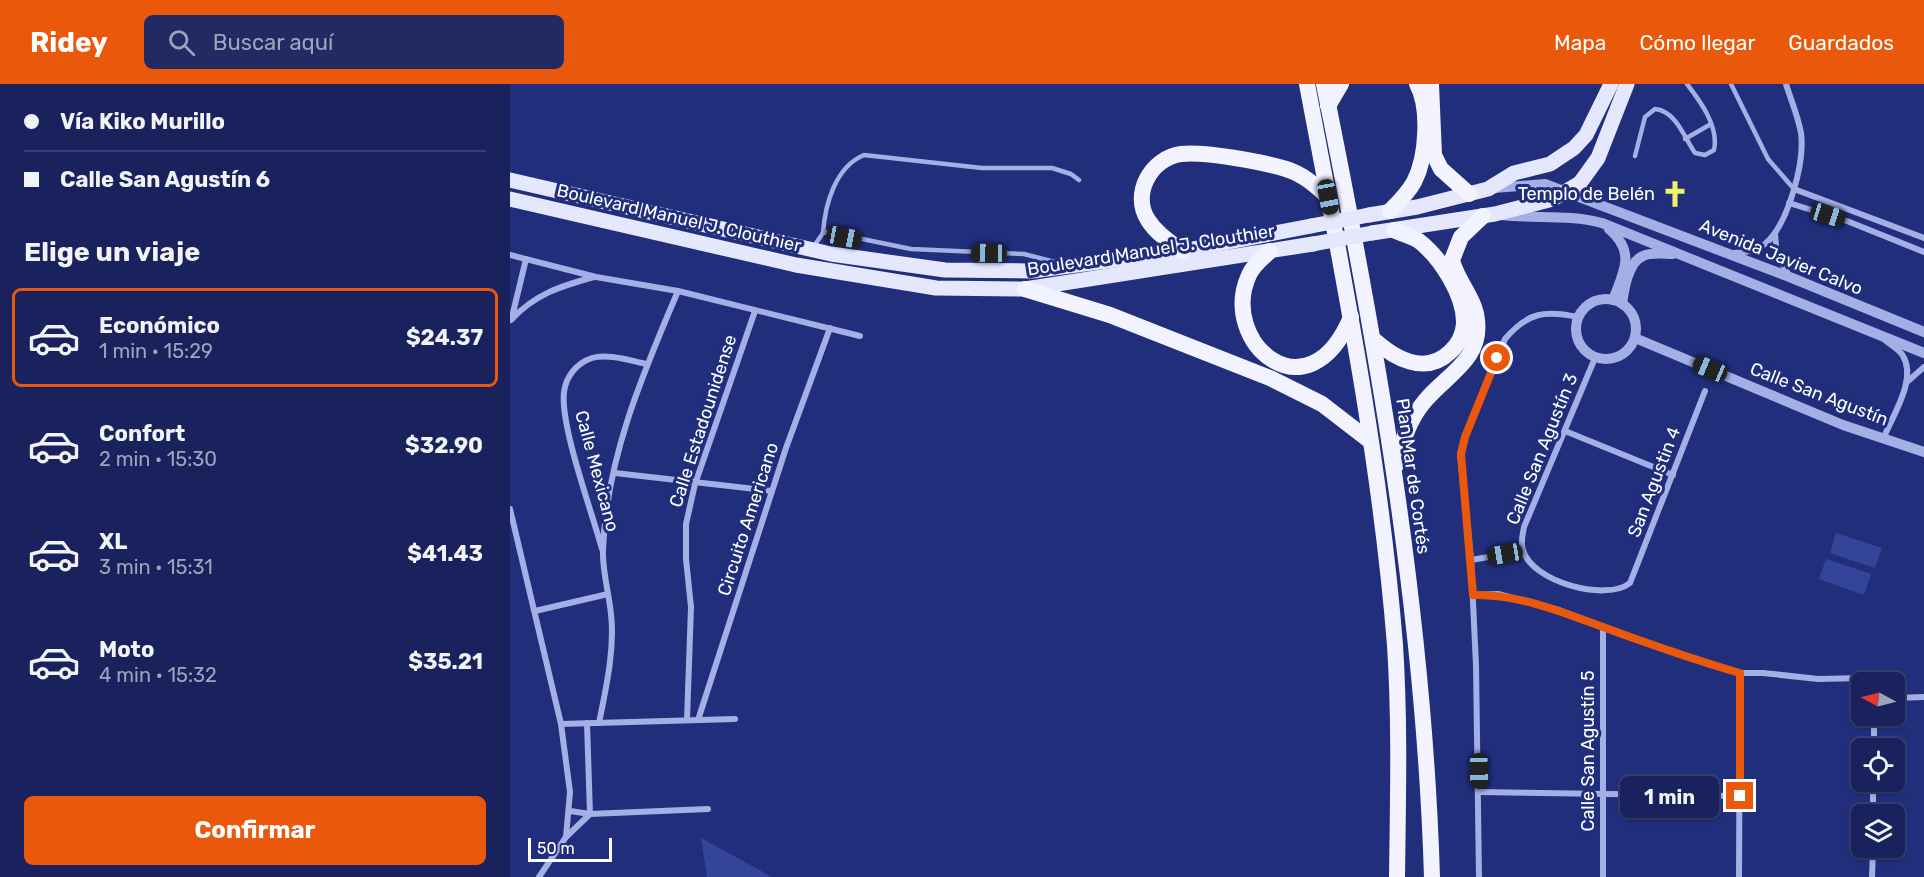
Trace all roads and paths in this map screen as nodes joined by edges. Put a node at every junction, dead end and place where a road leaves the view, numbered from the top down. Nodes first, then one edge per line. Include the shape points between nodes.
1 (1307, 84) edge
2 (1324, 84) edge
3 (1341, 84) edge
4 (1417, 84) edge
5 (1431, 84) edge
6 (1611, 84) edge
7 (1627, 84) edge
8 (1687, 84) edge
9 (1731, 84) edge
10 (1786, 84) edge
11 (1329, 106) junction
12 (1711, 124) junction
13 (1685, 139) junction
14 (1635, 156) dead end
15 (510, 180) edge
16 (1079, 180) dead end
17 (1488, 189) junction
18 (1794, 189) junction
19 (1469, 194) junction
20 (1328, 197) junction
21 (510, 199) edge
22 (1789, 202) junction
23 (1390, 212) junction
24 (1489, 215) junction
25 (1602, 224) junction
26 (1394, 230) junction
27 (823, 233) junction
28 (1775, 234) junction
29 (1924, 238) edge
30 (812, 249) junction
31 (1182, 251) junction
32 (1270, 251) junction
33 (1924, 252) edge
34 (1677, 253) junction
35 (1730, 254) junction
36 (510, 255) edge
37 (526, 259) junction
38 (1066, 267) junction
39 (596, 277) junction
40 (1792, 278) junction
41 (1025, 289) junction
42 (678, 291) junction
43 (1618, 302) junction
44 (755, 311) junction
45 (1351, 317) junction
46 (1578, 317) junction
47 (511, 321) edge
48 (830, 328) junction
49 (1924, 332) edge
50 (1877, 334) junction
51 (860, 336) dead end
52 (1635, 338) junction
53 (1373, 339) junction
54 (1924, 353) edge
55 (1595, 358) junction
56 (647, 364) junction
57 (1924, 367) edge
58 (1906, 382) junction
59 (1705, 391) dead end
60 (1565, 431) junction
61 (1884, 437) junction
62 (1370, 441) junction
63 (1924, 452) edge
64 (1394, 471) junction
65 (615, 473) junction
66 (1673, 475) junction
67 (695, 484) junction
68 (772, 491) junction
69 (510, 509) edge
70 (1523, 551) junction
71 (603, 552) junction
72 (1471, 560) junction
73 (608, 594) junction
74 (1473, 595) junction
75 (535, 611) junction
76 (1603, 626) junction
77 (1740, 673) junction
78 (1851, 678) edge
79 (1924, 697) edge
80 (1905, 698) edge
81 (735, 719) dead end
82 (687, 720) junction
83 (698, 720) junction
84 (586, 723) junction
85 (599, 723) junction
86 (561, 724) junction
87 (1479, 792) junction
88 (1604, 794) junction
89 (1740, 796) junction
90 (708, 809) dead end
91 (570, 811) junction
92 (590, 814) junction
93 (566, 837) junction
94 (1873, 858) edge
95 (539, 877) edge
96 (1397, 877) edge
97 (1432, 877) edge
98 (1479, 877) edge
99 (1603, 877) edge
100 (1739, 877) edge
101 (1872, 877) edge

1 - 20 highway, Plan Mar de Cortés
2 - 11 highway, Plan Mar de Cortés
3 - 11 highway
4 - 23 highway via 1426,115 1419,165 1414,180
5 - 19 highway via 1434,155 1441,169
6 - 17 main road, Boulevard Manuel J. Clouthier via 1594,121 1574,148 1550,164 1514,174
7 - 24 main road, Boulevard Manuel J. Clouthier, bridge via 1599,158 1580,183 1553,199
8 - 12 lane
9 - 18 lane via 1768,159
10 - 18 street via 1801,134
11 - 53 highway, Plan Mar de Cortés
12 - 13 lane
12 - 13 lane via 1715,143 1710,153 1695,153
13 - 14 lane via 1673,118 1654,109 1645,117
15 - 30 main road, Boulevard Manuel J. Clouthier
16 - 27 lane via 1052,168 982,168 864,155 849,164 829,197
17 - 19 main road, Boulevard Manuel J. Clouthier
17 - 35 street, Avenida Javier Calvo via 1545,184
18 - 22 street
18 - 29 street
19 - 23 main road, Boulevard Manuel J. Clouthier
20 - 31 highway via 1312,182 1287,169 1208,155 1173,156 1149,174 1141,201 1155,231
20 - 45 highway, Plan Mar de Cortés
21 - 41 main road, Boulevard Manuel J. Clouthier via 796,266 876,280 936,288
22 - 28 street
22 - 33 street
23 - 31 main road, Boulevard Manuel J. Clouthier, bridge
24 - 25 street, Avenida Javier Calvo via 1531,219 1572,216
24 - 26 main road, Boulevard Manuel J. Clouthier
24 - 64 highway via 1461,237 1452,254 1454,268 1477,319 1476,340 1461,367 1424,401 1413,417
25 - 34 street, Avenida Javier Calvo
25 - 43 street via 1623,243 1626,255
26 - 32 main road, Boulevard Manuel J. Clouthier, bridge
26 - 53 highway via 1418,240 1439,262 1460,301 1462,332 1450,352 1428,363 1401,359
27 - 30 lane
27 - 38 lane via 911,249 1024,254
28 - 35 street via 1756,249
28 - 40 street via 1777,256
30 - 38 main road, Boulevard Manuel J. Clouthier via 945,270 1032,272
31 - 38 main road, Boulevard Manuel J. Clouthier
32 - 41 main road, Boulevard Manuel J. Clouthier
32 - 45 highway via 1249,274 1243,303 1254,341 1265,357 1283,366 1314,363 1336,347
34 - 43 street via 1639,258
34 - 50 street, Avenida Javier Calvo
35 - 40 street, Avenida Javier Calvo
36 - 37 street
37 - 39 street
37 - 47 street
39 - 42 street
39 - 47 street via 541,294
40 - 49 street, Avenida Javier Calvo
41 - 62 highway via 1110,315 1270,378 1322,404
42 - 44 street
42 - 56 street, Calle Mexicano
43 - 46 street via 1605,299 1589,304
43 - 52 street via 1635,319
44 - 48 street
44 - 67 street, Calle Estadounidense
45 - 62 highway, Plan Mar de Cortés
46 - 55 street via 1576,336 1580,346
46 - 72 street via 1541,314 1525,319 1505,339 1461,454
48 - 51 street
48 - 68 street, Circuito Americano
50 - 54 street, Avenida Javier Calvo
50 - 58 street via 1902,354 1908,367
52 - 55 street via 1631,347 1615,359
52 - 61 street, Calle San Agustín via 1843,425
53 - 64 highway, Plan Mar de Cortés
55 - 60 street, Calle San Agustín 3
56 - 65 street, Calle Mexicano via 620,444
56 - 71 street, Calle Mexicano via 594,358 580,364 569,376 564,390 569,429
57 - 58 street
58 - 61 street
59 - 66 street, San Agustin 4
60 - 66 street
60 - 70 street, Calle San Agustín 3 via 1524,527
61 - 63 street, Calle San Agustín
62 - 96 highway, Plan Mar de Cortés via 1395,648
64 - 97 highway, Plan Mar de Cortés via 1426,737
65 - 67 street
65 - 71 street, Calle Mexicano
66 - 70 street, San Agustin 4 via 1630,583 1617,591 1562,584 1544,575
67 - 68 street
67 - 82 street, Calle Estadounidense via 686,524 691,607
68 - 83 street, Circuito Americano
69 - 75 street
70 - 72 street
71 - 73 street, Calle Mexicano
72 - 74 street
73 - 75 street
73 - 85 street, Calle Mexicano via 609,659
74 - 76 street via 1498,594 1559,609
74 - 87 street
75 - 86 street
76 - 77 street
76 - 88 street, Calle San Agustín 5
77 - 78 street
77 - 89 street
79 - 80 street
81 - 83 street
82 - 83 street
82 - 85 street
84 - 85 street
84 - 86 street
84 - 92 street
86 - 91 street
87 - 88 street
87 - 98 street
88 - 89 street
88 - 99 street, Calle San Agustín 5
89 - 100 street
90 - 92 street
91 - 92 street
91 - 93 street
92 - 93 street
93 - 95 street
94 - 101 street

